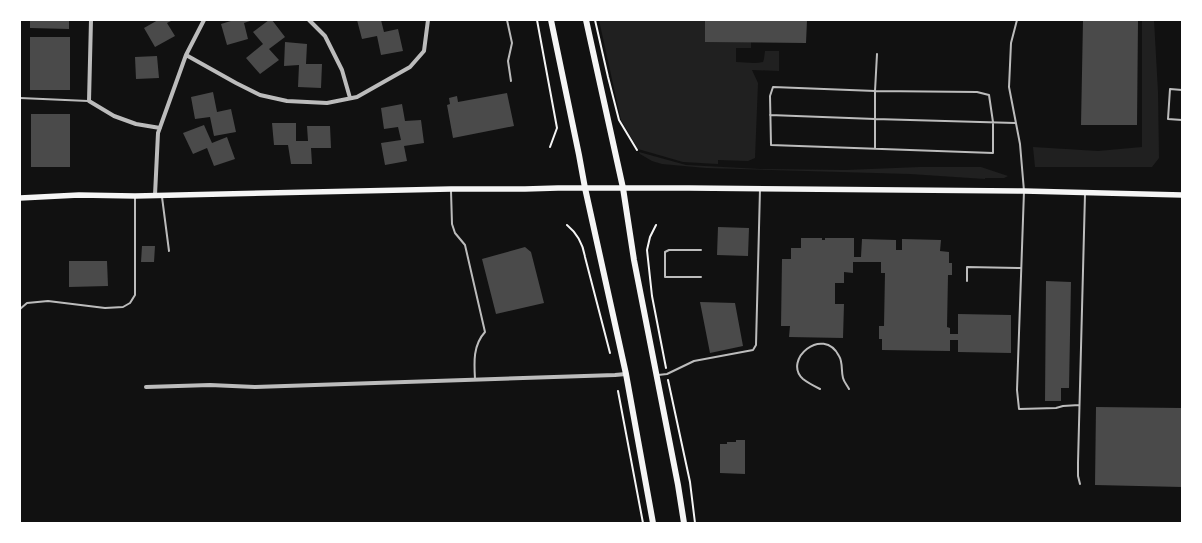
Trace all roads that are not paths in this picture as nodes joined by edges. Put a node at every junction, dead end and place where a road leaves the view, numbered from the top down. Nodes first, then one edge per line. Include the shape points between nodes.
1 (91, 20) edge
2 (204, 20) edge
3 (309, 20) edge
4 (428, 20) edge
5 (507, 20) edge
6 (551, 20) edge
7 (586, 20) edge
8 (1017, 20) edge
9 (877, 54) dead end
10 (186, 55) junction
11 (511, 80) dead end
12 (1182, 90) edge
13 (875, 91) junction
14 (20, 98) edge
15 (350, 98) junction
16 (89, 101) junction
17 (770, 115) junction
18 (875, 119) junction
19 (1182, 120) edge
20 (993, 122) junction
21 (1016, 123) junction
22 (160, 128) junction
23 (875, 148) junction
24 (585, 188) junction
25 (623, 188) junction
26 (760, 188) junction
27 (451, 189) junction
28 (1024, 191) junction
29 (1085, 193) junction
30 (155, 195) junction
31 (162, 195) junction
32 (1182, 195) edge
33 (135, 196) junction
34 (20, 198) edge
35 (701, 250) dead end
36 (169, 251) dead end
37 (1021, 268) junction
38 (701, 277) dead end
39 (967, 281) dead end
40 (20, 309) edge
41 (626, 374) junction
42 (656, 376) junction
43 (475, 379) junction
44 (146, 387) dead end
45 (820, 389) dead end
46 (849, 389) dead end
47 (1079, 405) junction
48 (1080, 484) dead end
49 (653, 523) edge
50 (684, 523) edge

1 - 16 street
2 - 10 street
3 - 15 street via 325,36 342,70
4 - 15 street via 424,51 410,67
5 - 11 lane via 512,43 508,61
6 - 24 highway
7 - 25 highway
8 - 21 lane via 1011,42 1010,87
9 - 13 lane
10 - 15 street via 260,95 287,101 327,103
10 - 22 street
12 - 19 lane via 1170,90 1168,119
13 - 17 lane via 773,87
13 - 18 lane
13 - 20 lane via 983,93 989,95
14 - 16 lane
16 - 22 street via 114,116
17 - 18 lane
17 - 23 lane via 771,145
18 - 20 lane
18 - 23 lane
20 - 21 lane
20 - 23 lane via 994,153
21 - 28 lane
22 - 30 street
24 - 25 main road
24 - 27 main road
24 - 41 highway
25 - 26 main road
25 - 42 highway
26 - 28 main road
26 - 42 lane via 756,345 753,350 694,361
27 - 31 main road
27 - 43 lane via 452,224 465,246 485,332 474,356
28 - 29 main road
28 - 37 lane
29 - 32 main road
29 - 47 lane
30 - 31 main road
30 - 33 main road
31 - 36 lane
33 - 34 main road
33 - 40 lane via 135,295 130,303 123,307 105,308 48,301 27,303
35 - 38 lane via 665,252 665,277
37 - 39 lane via 967,267
37 - 47 lane via 1019,409
41 - 43 street
41 - 49 highway
42 - 50 highway
43 - 44 street via 255,387
45 - 46 lane via 802,378 798,370 802,353 816,344 826,344 840,356
47 - 48 lane

